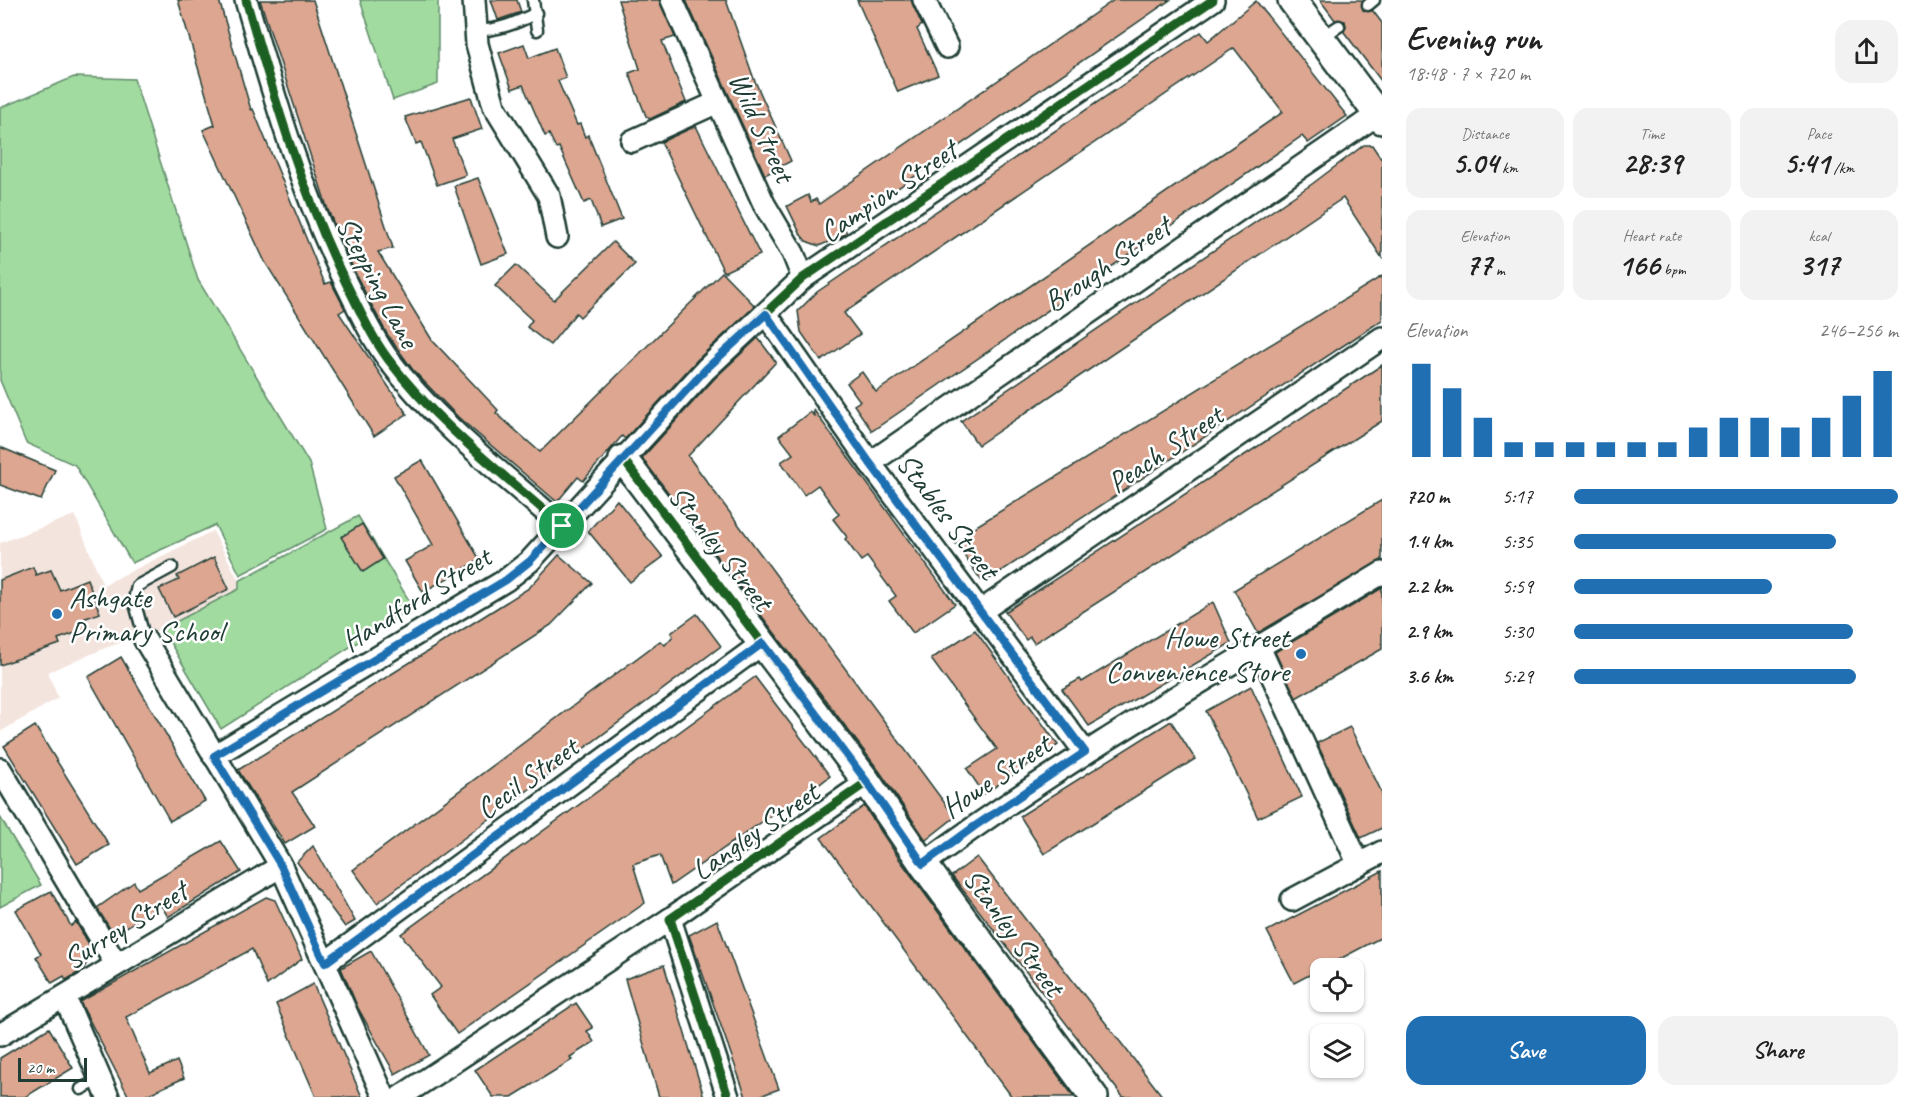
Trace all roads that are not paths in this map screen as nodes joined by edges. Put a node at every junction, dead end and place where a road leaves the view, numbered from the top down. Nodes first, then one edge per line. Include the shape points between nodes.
1 (246, 0) edge
2 (474, 0) edge
3 (533, 0) edge
4 (672, 0) edge
5 (924, 0) edge
6 (1213, 0) edge
7 (1292, 0) edge
8 (536, 14) junction
9 (537, 30) dead end
10 (475, 31) junction
11 (947, 47) dead end
12 (718, 102) junction
13 (1380, 117) edge
14 (632, 141) dead end
15 (557, 237) dead end
16 (803, 278) junction
17 (766, 314) junction
18 (1382, 338) edge
19 (622, 459) junction
20 (870, 463) junction
21 (562, 526) junction
22 (172, 567) dead end
23 (1382, 573) edge
24 (981, 611) junction
25 (145, 640) joint
26 (763, 643) junction
27 (1259, 648) junction
28 (1085, 752) junction
29 (214, 756) junction
30 (0, 769) edge
31 (867, 782) junction
32 (1382, 852) edge
33 (923, 864) junction
34 (1359, 865) junction
35 (281, 866) junction
36 (1292, 900) dead end
37 (670, 919) junction
38 (325, 963) junction
39 (116, 964) junction
40 (65, 998) junction
41 (0, 1035) edge
42 (104, 1088) edge
43 (81, 1089) dead end
44 (384, 1097) edge
45 (400, 1097) edge
46 (728, 1097) edge
47 (1094, 1097) edge

1 - 21 street, Stepping Lane via 310,201 326,242 375,338 401,375 440,418
2 - 10 street
3 - 8 lane
4 - 12 street, Wild Street
5 - 11 street
6 - 16 street, Campion Street
7 - 13 street via 1330,32
8 - 9 lane
8 - 10 lane via 514,25
10 - 15 street via 494,106 549,196
12 - 14 street
12 - 16 street, Wild Street
13 - 20 street, Brough Street
16 - 17 street, Campion Street
17 - 19 street, Campion Street via 706,369
17 - 20 street, Stables Street
18 - 24 street, Peach Street
19 - 21 street, Handford Street
19 - 26 street, Stanley Street
20 - 24 street, Stables Street
21 - 29 street, Handford Street via 506,580
22 - 25 lane via 137,586 134,600
23 - 27 street, Howe Street
24 - 28 street, Stables Street
25 - 29 street
26 - 31 street, Stanley Street
26 - 38 street, Cecil Street
27 - 28 street, Howe Street
27 - 34 street
28 - 33 street, Howe Street
29 - 35 street
30 - 39 street
31 - 33 street, Stanley Street
31 - 37 street, Langley Street
32 - 34 street
33 - 47 street, Stanley Street
34 - 36 street
35 - 38 street
35 - 39 street, Surrey Street
37 - 45 street, Langley Street
37 - 46 street
38 - 44 street
39 - 40 street, Surrey Street
40 - 41 street, Surrey Street
40 - 42 street
42 - 43 lane

